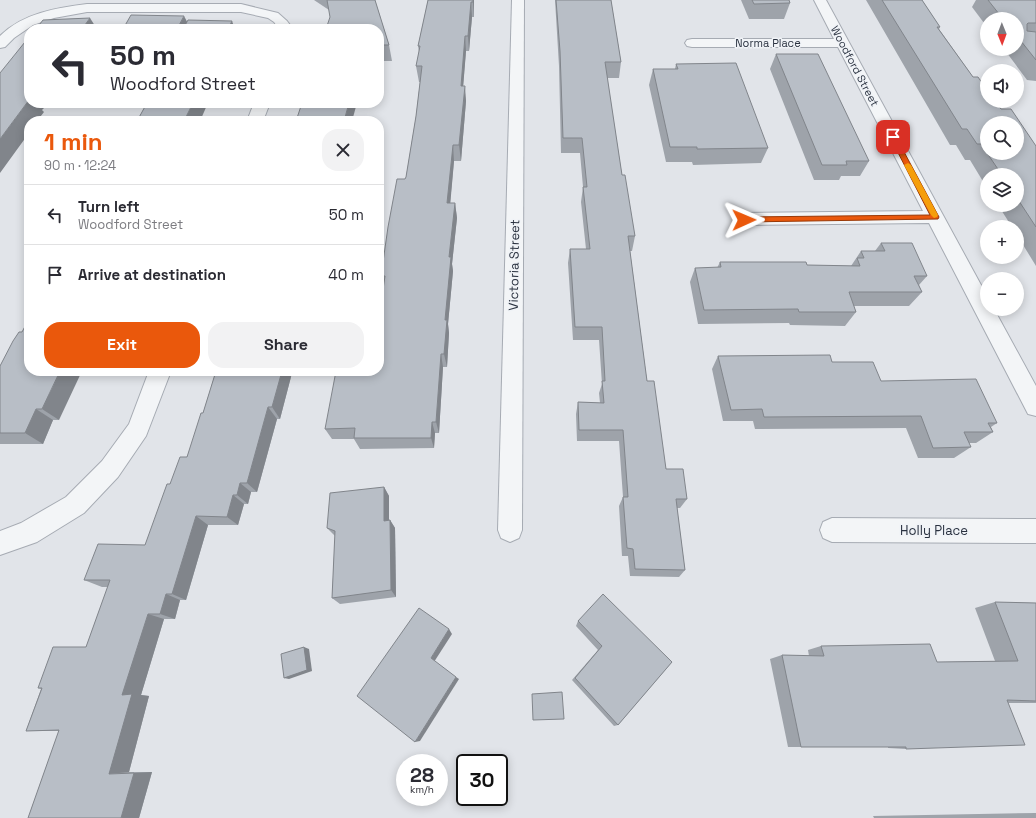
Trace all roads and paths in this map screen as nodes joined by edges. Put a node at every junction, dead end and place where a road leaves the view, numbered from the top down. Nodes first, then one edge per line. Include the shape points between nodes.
1 (518, 0) edge
2 (820, 0) edge
3 (24, 24) edge
4 (25, 24) edge
5 (282, 24) edge
6 (692, 43) dead end
7 (843, 43) junction
8 (0, 44) edge
9 (935, 217) junction
10 (744, 220) dead end
11 (158, 376) edge
12 (1036, 407) edge
13 (510, 530) dead end
14 (832, 530) dead end
15 (1036, 531) edge
16 (0, 543) edge

1 - 13 street, Victoria Street
2 - 7 street, Woodford Street
3 - 8 street
4 - 5 street via 62,11 87,8 241,8 277,18
6 - 7 street, Norma Place
7 - 9 street, Woodford Street
9 - 10 street
9 - 12 street, Woodford Street
11 - 16 street via 138,429 110,469 75,505 28,533
14 - 15 street, Holly Place

